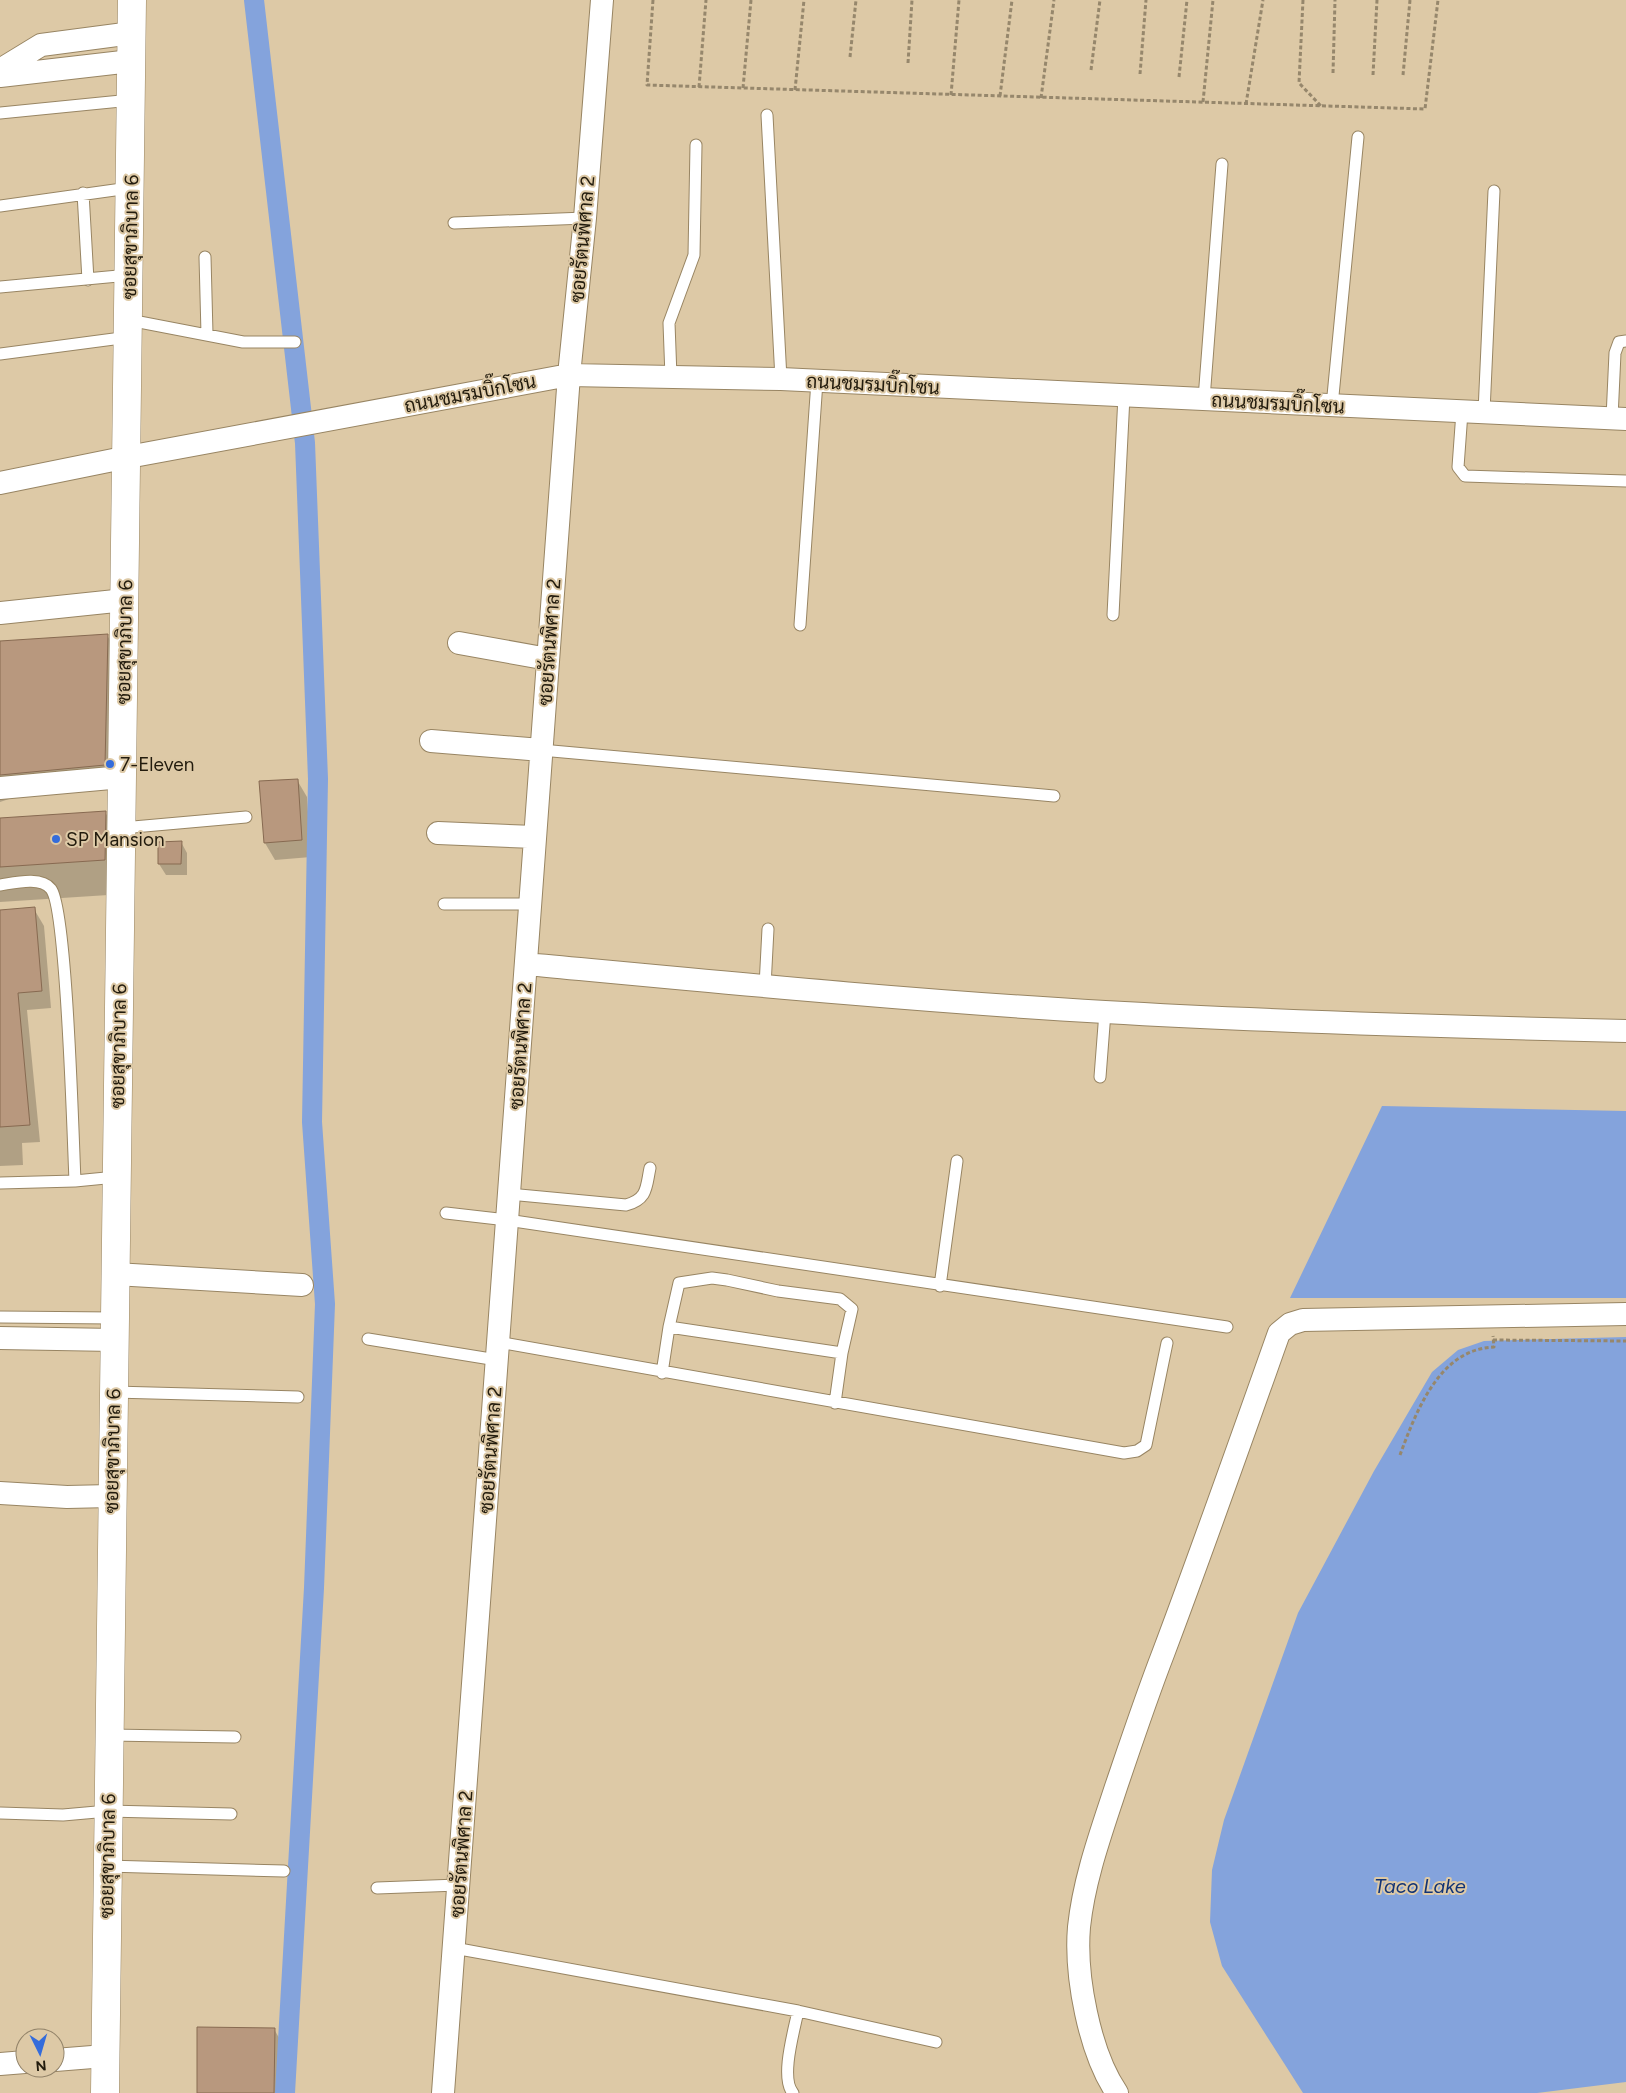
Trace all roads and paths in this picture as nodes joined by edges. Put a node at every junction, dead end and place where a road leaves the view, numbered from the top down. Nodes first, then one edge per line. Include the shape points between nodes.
1 (132, 0) edge
2 (602, 0) edge
3 (653, 0) edge
4 (706, 0) edge
5 (751, 0) edge
6 (804, 0) edge
7 (856, 0) edge
8 (912, 0) edge
9 (959, 0) edge
10 (1012, 0) edge
11 (1054, 0) edge
12 (1100, 0) edge
13 (1146, 0) edge
14 (1187, 0) edge
15 (1213, 0) edge
16 (1263, 0) edge
17 (1303, 0) edge
18 (1335, 0) edge
19 (1377, 0) edge
20 (1410, 0) edge
21 (1438, 0) edge
22 (132, 33) junction
23 (850, 57) dead end
24 (131, 61) junction
25 (908, 63) dead end
26 (0, 70) edge
27 (1092, 70) dead end
28 (1333, 73) dead end
29 (1140, 74) dead end
30 (1373, 75) dead end
31 (1403, 75) dead end
32 (0, 76) edge
33 (1179, 77) dead end
34 (700, 87) junction
35 (744, 88) junction
36 (795, 90) junction
37 (951, 95) junction
38 (1000, 96) junction
39 (1041, 98) junction
40 (131, 100) junction
41 (1203, 102) junction
42 (1246, 104) junction
43 (1322, 106) junction
44 (0, 113) edge
45 (767, 115) dead end
46 (1358, 137) dead end
47 (696, 145) dead end
48 (1222, 164) dead end
49 (130, 188) junction
50 (1494, 191) dead end
51 (83, 193) junction
52 (0, 206) edge
53 (585, 218) junction
54 (454, 223) dead end
55 (205, 257) dead end
56 (129, 275) junction
57 (88, 280) junction
58 (0, 287) edge
59 (129, 328) junction
60 (207, 334) junction
61 (1626, 341) edge
62 (295, 342) dead end
63 (0, 354) edge
64 (568, 375) junction
65 (671, 377) junction
66 (781, 379) junction
67 (817, 382) junction
68 (1124, 396) junction
69 (1204, 399) junction
70 (1332, 406) junction
71 (1462, 412) junction
72 (1484, 412) junction
73 (1619, 418) edge
74 (128, 457) junction
75 (1626, 481) edge
76 (0, 483) edge
77 (125, 600) junction
78 (0, 614) edge
79 (1113, 615) dead end
80 (800, 625) dead end
81 (458, 643) dead end
82 (548, 659) junction
83 (431, 740) dead end
84 (541, 750) junction
85 (122, 777) junction
86 (0, 788) edge
87 (1054, 796) dead end
88 (246, 817) dead end
89 (122, 828) junction
90 (438, 833) dead end
91 (535, 837) junction
92 (0, 885) edge
93 (444, 904) dead end
94 (530, 904) junction
95 (768, 929) dead end
96 (526, 964) junction
97 (765, 986) junction
98 (1105, 1012) junction
99 (1626, 1031) edge
100 (1100, 1077) dead end
101 (957, 1161) dead end
102 (650, 1168) dead end
103 (116, 1177) junction
104 (76, 1181) junction
105 (0, 1183) edge
106 (509, 1194) junction
107 (446, 1213) dead end
108 (507, 1220) junction
109 (115, 1274) junction
110 (302, 1286) dead end
111 (940, 1286) junction
112 (1626, 1314) edge
113 (0, 1317) edge
114 (669, 1327) junction
115 (1227, 1327) dead end
116 (114, 1329) junction
117 (0, 1338) edge
118 (368, 1338) dead end
119 (1626, 1341) edge
120 (1167, 1343) dead end
121 (497, 1351) junction
122 (842, 1353) junction
123 (662, 1373) junction
124 (113, 1392) junction
125 (298, 1397) dead end
126 (834, 1403) junction
127 (1400, 1455) dead end
128 (0, 1493) edge
129 (111, 1496) junction
130 (109, 1735) junction
131 (235, 1736) dead end
132 (108, 1811) junction
133 (0, 1813) edge
134 (231, 1814) dead end
135 (107, 1866) junction
136 (284, 1871) dead end
137 (458, 1885) junction
138 (377, 1888) dead end
139 (454, 1948) junction
140 (798, 2011) junction
141 (936, 2042) dead end
142 (105, 2056) junction
143 (65, 2059) edge
144 (15, 2063) edge
145 (0, 2064) edge
146 (105, 2093) edge
147 (443, 2093) edge
148 (793, 2093) edge
149 (1117, 2093) edge

1 - 22 street, ซอยสุขาภิบาล 6
2 - 53 street, ซอยรัตนพิศาล 2
3 - 34 path via 647,85
4 - 34 path
5 - 35 path
6 - 36 path
7 - 23 path
8 - 25 path
9 - 37 path
10 - 38 path
11 - 39 path
12 - 27 path
13 - 29 path
14 - 33 path
15 - 41 path
16 - 42 path
17 - 43 path via 1298,83
18 - 28 path
19 - 30 path
20 - 31 path
21 - 43 path via 1425,110
22 - 24 street, ซอยสุขาภิบาล 6
22 - 26 street via 41,45
24 - 32 street
24 - 40 street, ซอยสุขาภิบาล 6
34 - 35 path
35 - 36 path
36 - 37 path
37 - 38 path
38 - 39 path
39 - 41 path
40 - 44 lane
40 - 49 street, ซอยสุขาภิบาล 6
41 - 42 path
42 - 43 path
45 - 66 lane
46 - 70 lane
47 - 65 lane via 694,254 669,323
48 - 69 lane
49 - 51 lane
49 - 56 street, ซอยสุขาภิบาล 6
50 - 72 lane
51 - 52 lane
51 - 57 lane
53 - 54 lane
53 - 64 street, ซอยรัตนพิศาล 2
55 - 60 lane
56 - 57 lane
56 - 59 street, ซอยสุขาภิบาล 6
57 - 58 lane
59 - 60 lane
59 - 63 lane
59 - 74 street, ซอยสุขาภิบาล 6
60 - 62 lane via 243,342
61 - 73 lane via 1619,342 1615,353
64 - 65 street, ถนนชมรมบิ๊กโซน
64 - 74 street, ถนนชมรมบิ๊กโซน
64 - 82 street, ซอยรัตนพิศาล 2
65 - 66 street, ถนนชมรมบิ๊กโซน
66 - 67 street, ถนนชมรมบิ๊กโซน
67 - 68 street, ถนนชมรมบิ๊กโซน
67 - 80 lane
68 - 69 street, ถนนชมรมบิ๊กโซน
68 - 79 lane
69 - 70 street, ถนนชมรมบิ๊กโซน
70 - 71 street, ถนนชมรมบิ๊กโซน
71 - 72 street, ถนนชมรมบิ๊กโซน
71 - 75 lane via 1458,467 1465,476
72 - 73 street, ถนนชมรมบิ๊กโซน
74 - 76 street, ถนนชมรมบิ๊กโซน
74 - 77 street, ซอยสุขาภิบาล 6
77 - 78 street
77 - 85 street, ซอยสุขาภิบาล 6
81 - 82 street
82 - 84 street, ซอยรัตนพิศาล 2
83 - 84 street
84 - 87 lane
84 - 91 street, ซอยรัตนพิศาล 2
85 - 86 street
85 - 89 street, ซอยสุขาภิบาล 6
88 - 89 lane
89 - 103 street, ซอยสุขาภิบาล 6
90 - 91 street
91 - 94 street, ซอยรัตนพิศาล 2
92 - 104 lane via 37,882 50,888 56,896 63,951
93 - 94 lane
94 - 96 street, ซอยรัตนพิศาล 2
95 - 97 lane
96 - 97 street
96 - 106 street, ซอยรัตนพิศาล 2
97 - 98 street
98 - 99 street
98 - 100 lane
101 - 111 lane
102 - 106 lane via 643,1198 626,1205
103 - 104 lane
103 - 109 street, ซอยสุขาภิบาล 6
104 - 105 lane
106 - 108 street, ซอยรัตนพิศาล 2
107 - 108 lane
108 - 111 lane
108 - 121 street, ซอยรัตนพิศาล 2
109 - 110 street
109 - 116 street, ซอยสุขาภิบาล 6
111 - 115 lane
112 - 149 street via 1303,1320 1290,1324 1280,1333 1147,1696 1086,1882 1079,1928 1084,2006 1095,2044
113 - 116 lane
114 - 122 lane
114 - 122 lane via 679,1283 712,1278 727,1280 778,1292 840,1300 852,1309
114 - 123 lane
116 - 117 street
116 - 124 street, ซอยสุขาภิบาล 6
118 - 121 lane
119 - 127 path via 1493,1340 1494,1347 1482,1348 1460,1358 1430,1387
120 - 126 lane via 1146,1445 1137,1451 1124,1453
121 - 123 lane
121 - 137 street, ซอยรัตนพิศาล 2
122 - 126 lane
123 - 126 lane
124 - 125 lane
124 - 129 street, ซอยสุขาภิบาล 6
128 - 129 street
129 - 130 street, ซอยสุขาภิบาล 6
130 - 131 lane
130 - 132 street, ซอยสุขาภิบาล 6
132 - 133 lane via 64,1815
132 - 134 lane
132 - 135 street, ซอยสุขาภิบาล 6
135 - 136 lane
135 - 142 street, ซอยสุขาภิบาล 6
137 - 138 lane
137 - 139 street, ซอยรัตนพิศาล 2
139 - 140 lane
139 - 147 street, ซอยรัตนพิศาล 2
140 - 141 lane
140 - 148 lane via 786,2074
142 - 143 street
142 - 146 street, ซอยสุขาภิบาล 6
144 - 145 street

